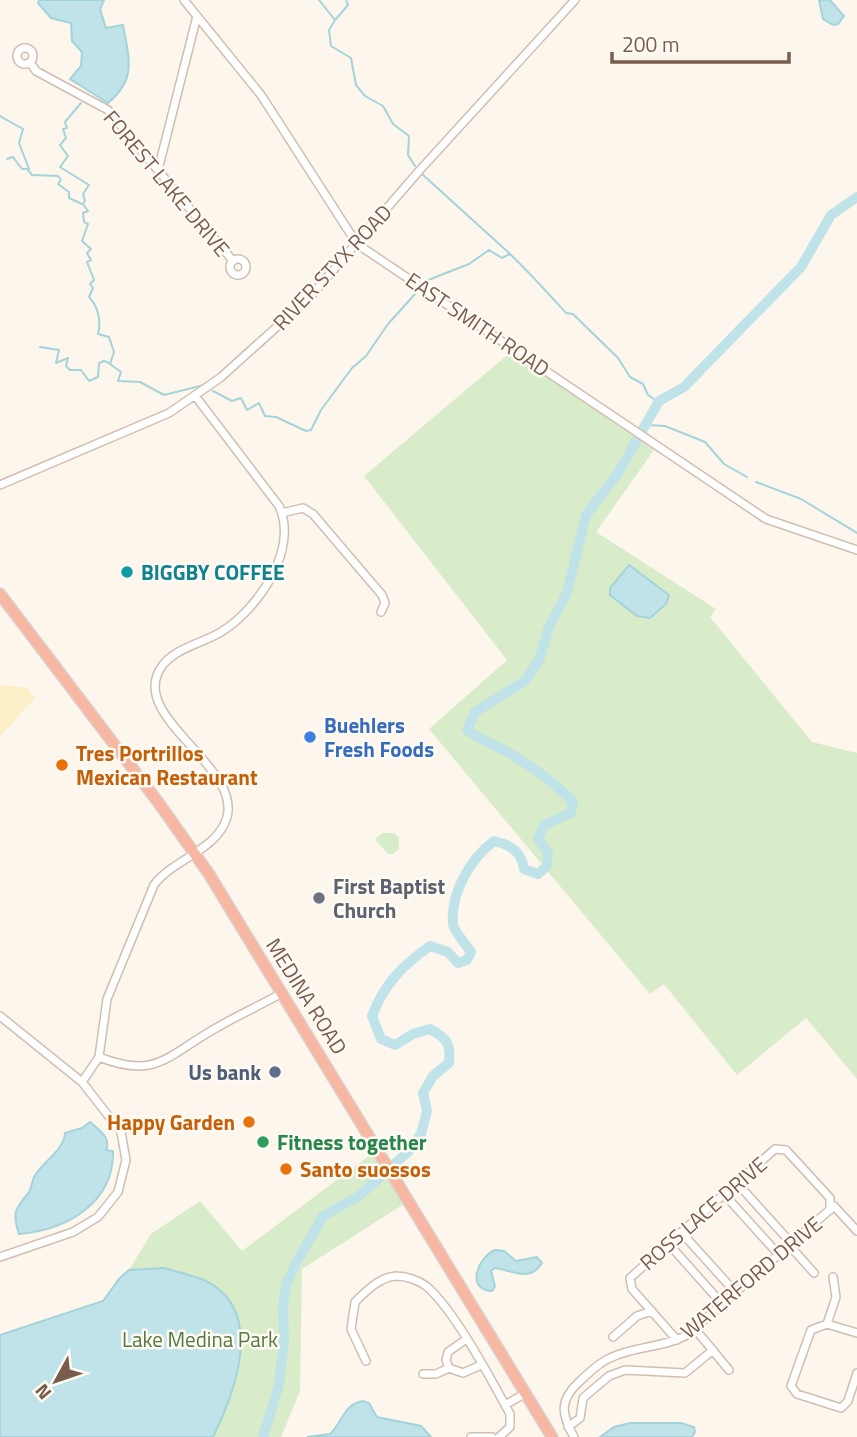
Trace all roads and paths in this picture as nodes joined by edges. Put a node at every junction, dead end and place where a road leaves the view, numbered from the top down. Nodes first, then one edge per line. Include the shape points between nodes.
1 (184, 0) edge
2 (575, 0) edge
3 (197, 16) junction
4 (30, 62) dead end
5 (158, 170) junction
6 (357, 244) junction
7 (233, 261) dead end
8 (196, 397) junction
9 (0, 485) edge
10 (282, 513) junction
11 (857, 550) edge
12 (0, 594) edge
13 (381, 612) dead end
14 (194, 853) junction
15 (282, 993) junction
16 (0, 1016) edge
17 (99, 1057) junction
18 (82, 1082) junction
19 (737, 1183) junction
20 (724, 1194) junction
21 (830, 1210) junction
22 (857, 1231) edge
23 (681, 1232) junction
24 (668, 1243) junction
25 (791, 1245) junction
26 (779, 1255) junction
27 (0, 1257) edge
28 (814, 1273) dead end
29 (833, 1278) dead end
30 (736, 1293) junction
31 (723, 1305) junction
32 (652, 1311) junction
33 (827, 1324) junction
34 (695, 1329) junction
35 (857, 1333) edge
36 (613, 1337) dead end
37 (465, 1340) junction
38 (677, 1340) junction
39 (713, 1350) junction
40 (366, 1361) dead end
41 (481, 1365) junction
42 (449, 1368) junction
43 (729, 1370) dead end
44 (857, 1373) edge
45 (423, 1374) dead end
46 (526, 1393) junction
47 (505, 1405) junction
48 (568, 1427) junction
49 (471, 1437) edge
50 (492, 1437) edge
51 (499, 1437) edge
52 (552, 1437) edge
53 (574, 1437) edge

1 - 3 street, EAST SMITH ROAD
2 - 6 street, RIVER STYX ROAD
3 - 5 street
3 - 6 street, EAST SMITH ROAD via 261,95
4 - 5 street, FOREST LAKE DRIVE via 36,71 108,110
5 - 7 street, FOREST LAKE DRIVE
6 - 8 street, RIVER STYX ROAD via 305,302
6 - 11 street, EAST SMITH ROAD via 765,519
8 - 9 street, RIVER STYX ROAD via 141,426
8 - 10 street
10 - 13 street via 303,508 313,514 382,595
10 - 14 street via 280,555 255,604 221,632 173,656 156,681 161,708 226,793 227,818 222,828
12 - 14 highway, MEDINA ROAD
14 - 15 highway, MEDINA ROAD
14 - 17 street via 166,870 150,892 107,999
15 - 17 street via 160,1064 131,1067
15 - 46 highway, MEDINA ROAD
16 - 18 street
17 - 18 street
18 - 27 street via 124,1141 125,1170 118,1192 105,1210 82,1228
19 - 20 street, ROSS LACE DRIVE
19 - 21 street, ROSS LACE DRIVE via 775,1149 788,1151 830,1198
19 - 25 street
20 - 23 street, ROSS LACE DRIVE
20 - 26 street
21 - 22 street via 834,1206
21 - 25 street, WATERFORD DRIVE
23 - 24 street, ROSS LACE DRIVE
23 - 30 street
24 - 31 street
24 - 32 street, ROSS LACE DRIVE via 629,1282
25 - 26 street, WATERFORD DRIVE
25 - 28 street
26 - 30 street, WATERFORD DRIVE
29 - 33 street via 836,1297
30 - 31 street, WATERFORD DRIVE
31 - 34 street, WATERFORD DRIVE
32 - 36 street via 637,1316
32 - 38 street
33 - 35 street
33 - 44 street via 816,1326 807,1335 790,1382 792,1390 841,1408
34 - 38 street, WATERFORD DRIVE
34 - 39 street
37 - 40 street via 425,1285 394,1276 355,1302 351,1317 355,1343
37 - 41 street
37 - 42 street via 448,1352
38 - 48 street, WATERFORD DRIVE via 601,1363 566,1395 563,1414
39 - 43 street
39 - 48 street via 685,1373 633,1370 609,1376 583,1398 580,1418
41 - 42 street via 463,1373
41 - 47 street
42 - 45 street
46 - 47 street
46 - 52 highway, MEDINA ROAD
47 - 51 street via 512,1423
48 - 53 street, WATERFORD DRIVE
49 - 50 street

